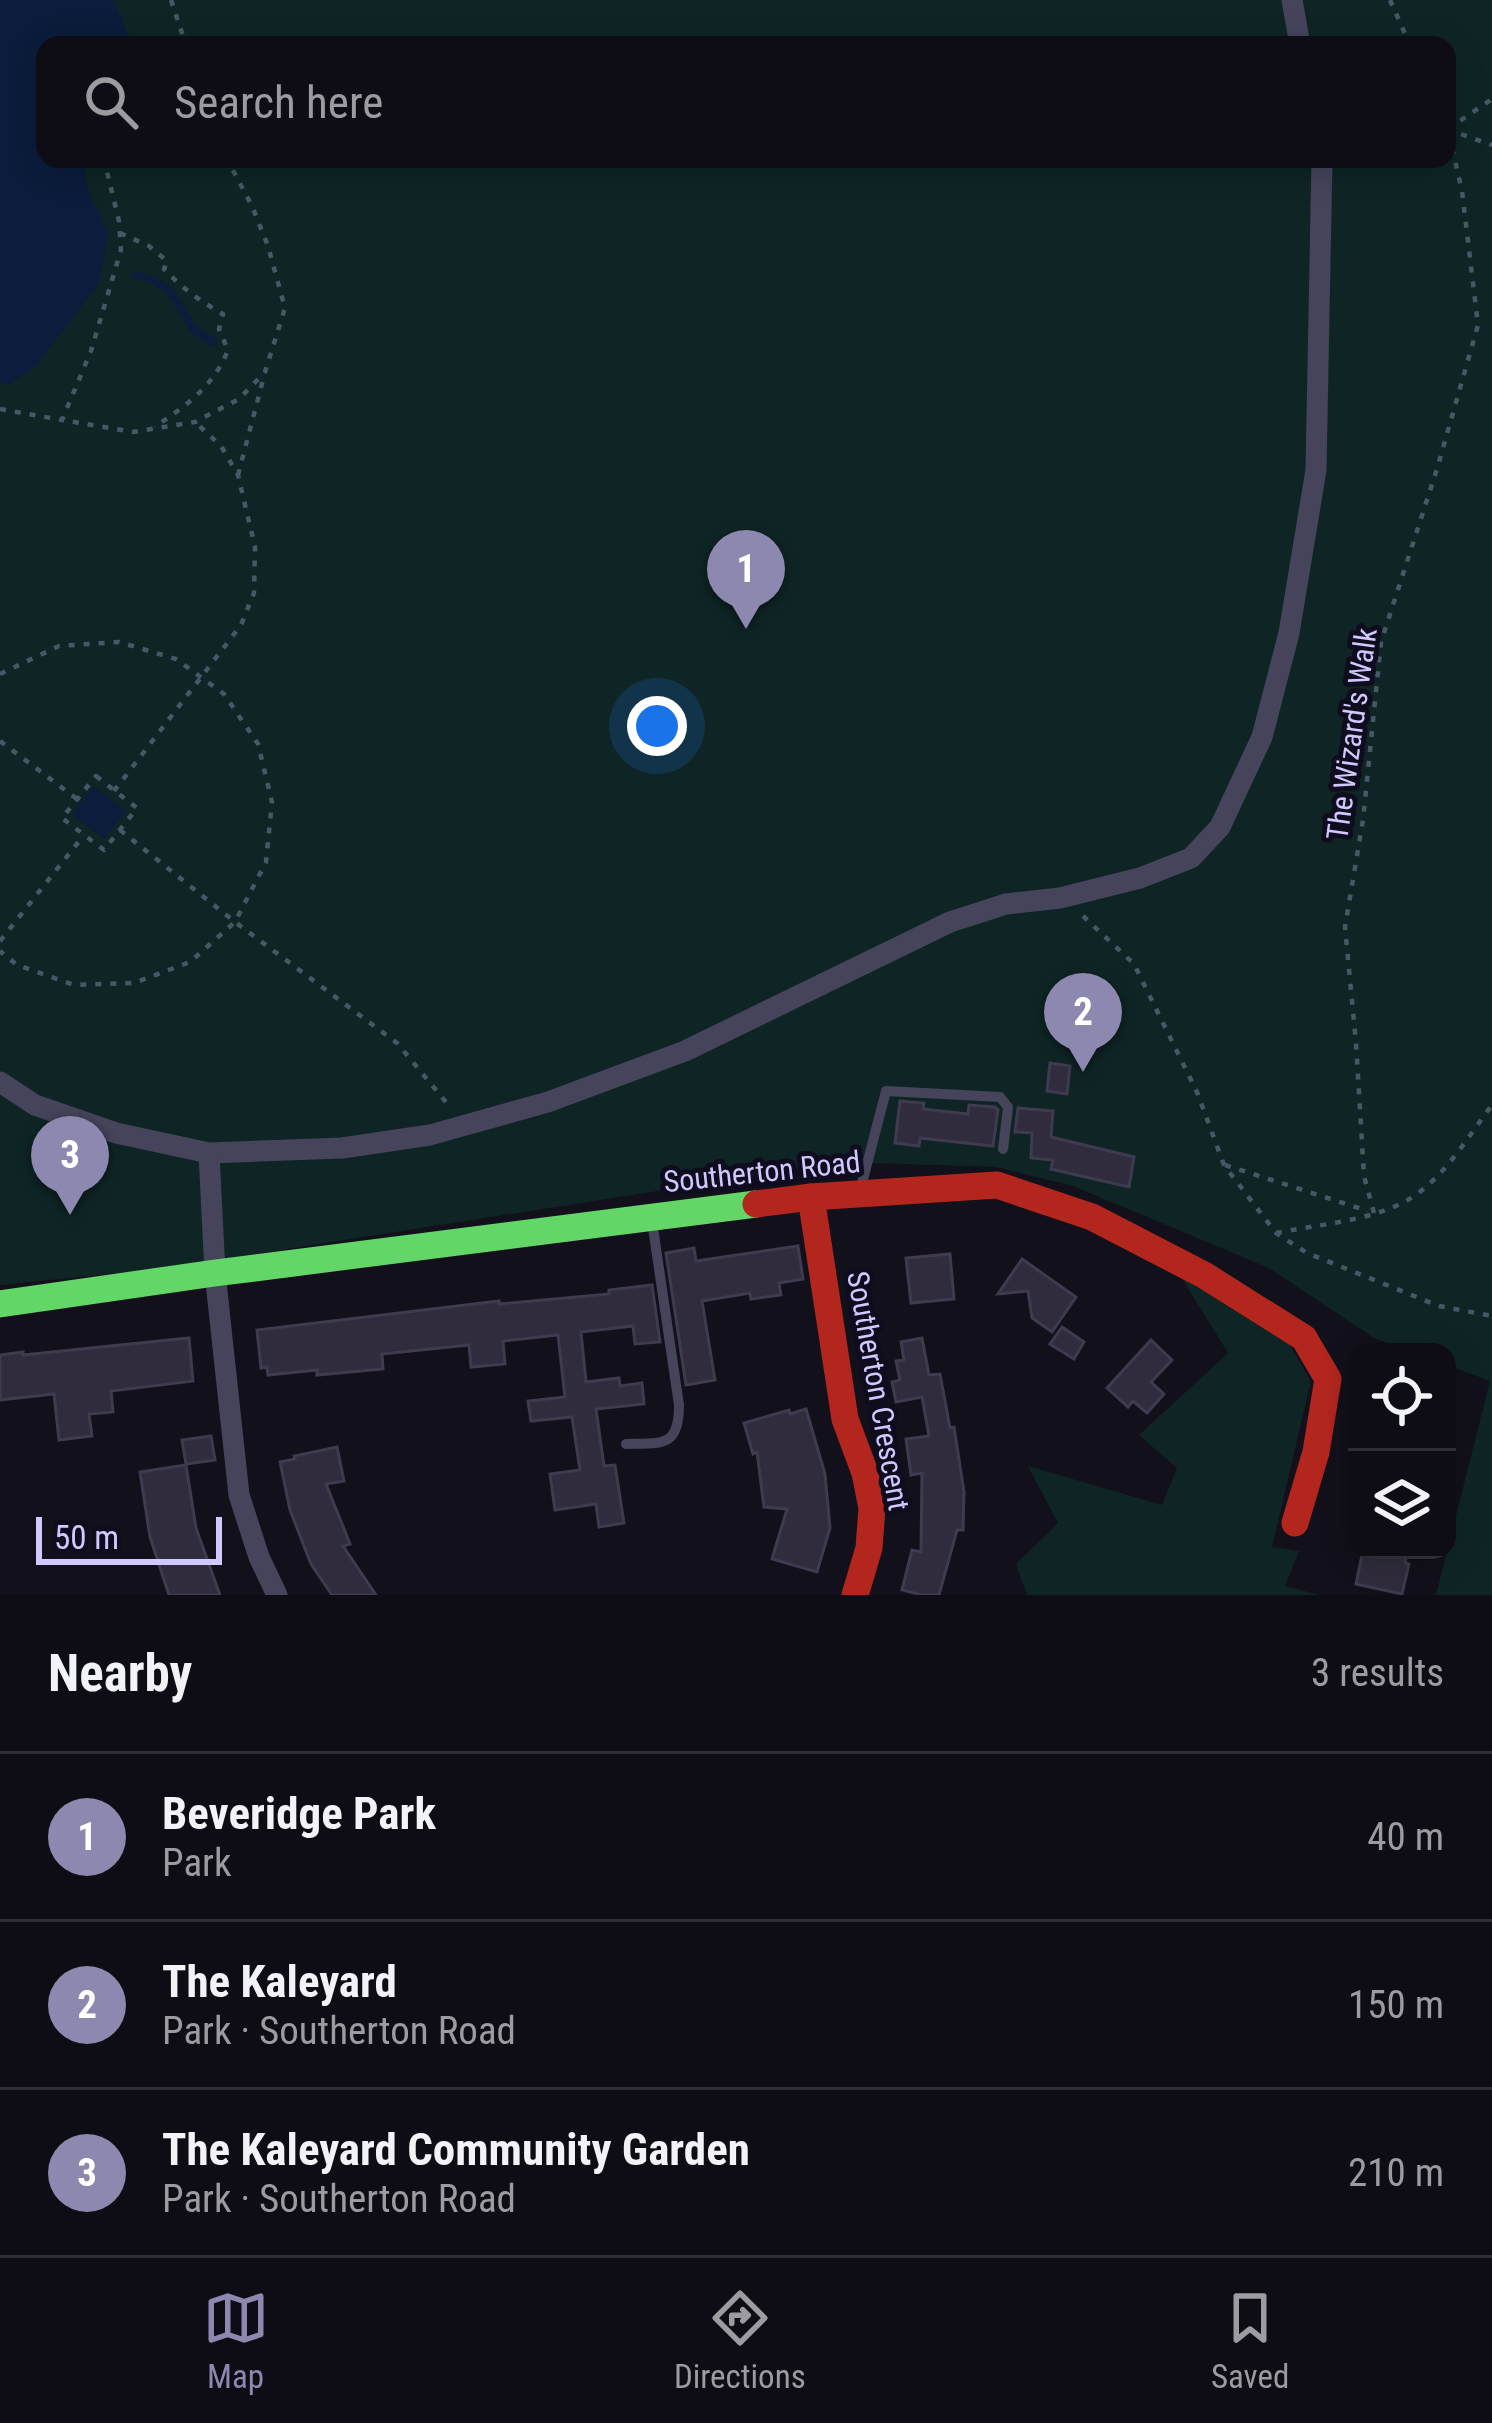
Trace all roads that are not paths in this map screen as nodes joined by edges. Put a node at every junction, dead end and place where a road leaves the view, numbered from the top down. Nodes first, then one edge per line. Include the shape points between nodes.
1 (1292, 0) edge
2 (1298, 36) edge
3 (1322, 168) edge
4 (0, 1082) edge
5 (1003, 1150) dead end
6 (209, 1153) junction
7 (859, 1194) junction
8 (811, 1197) junction
9 (651, 1218) junction
10 (215, 1273) junction
11 (0, 1304) edge
12 (626, 1444) dead end
13 (1295, 1523) dead end
14 (277, 1595) edge
15 (855, 1595) edge

1 - 2 street
3 - 6 street via 1316,470 1289,633 1262,737 1220,827 1190,858 1141,878 950,922 686,1052 548,1102 430,1135
4 - 6 street via 35,1105 116,1133
5 - 7 lane via 1008,1107 1000,1097 886,1090
6 - 10 street
7 - 8 street, Southerton Road
7 - 13 street, Southerton Road via 998,1185 1092,1217 1304,1338 1328,1379
8 - 9 street, Southerton Road
8 - 15 street, Southerton Crescent via 845,1419 872,1508
9 - 10 street, Southerton Road
9 - 12 lane via 679,1424 669,1440
10 - 11 street, Southerton Road
10 - 14 street via 239,1495

